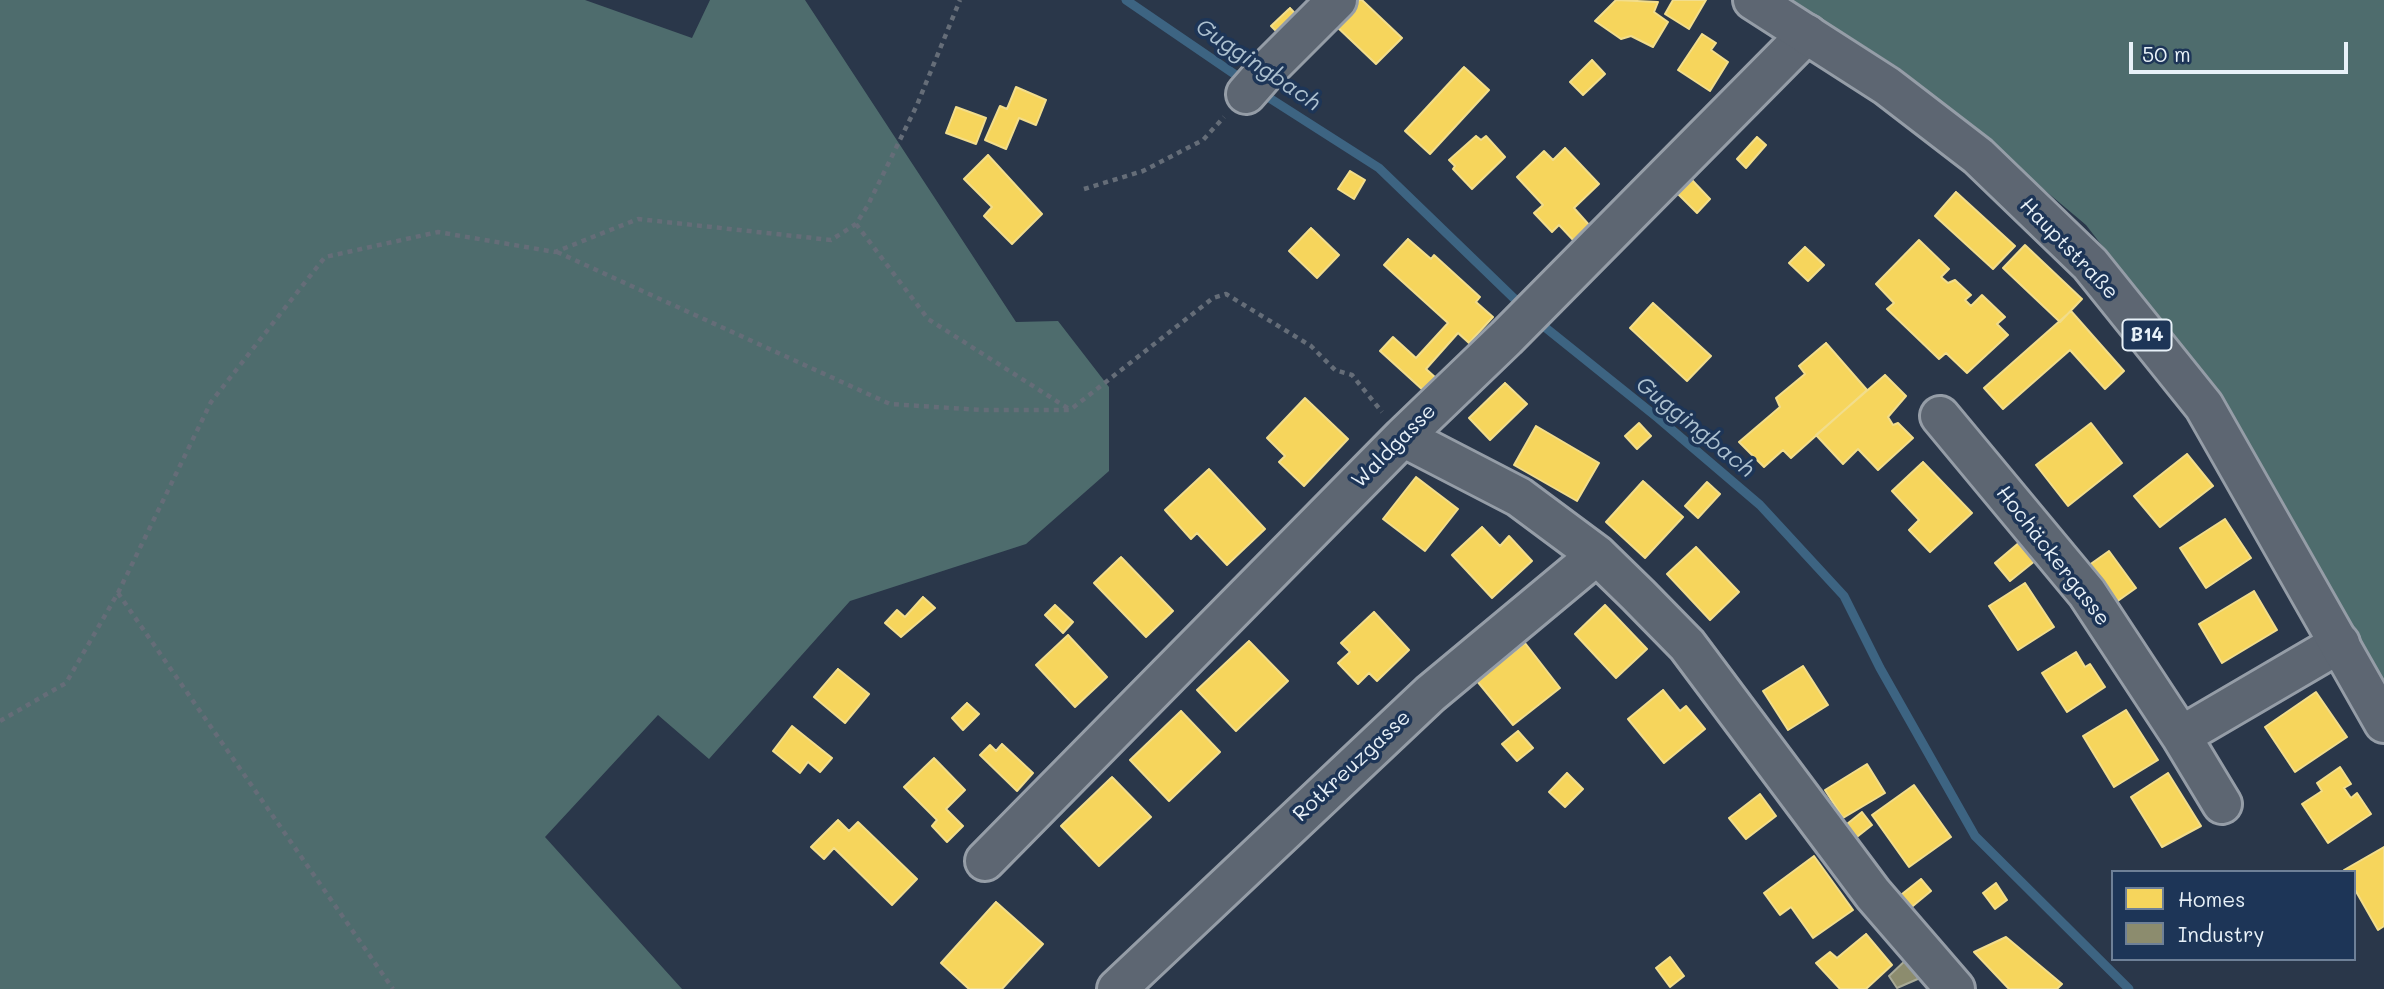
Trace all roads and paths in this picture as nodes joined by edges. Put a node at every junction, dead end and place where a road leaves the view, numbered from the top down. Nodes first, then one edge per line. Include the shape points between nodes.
1 (960, 0) edge
2 (1337, 0) edge
3 (1752, 0) edge
4 (1807, 34) junction
5 (1256, 82) joint
6 (1084, 189) dead end
7 (856, 224) junction
8 (555, 252) junction
9 (1070, 410) junction
10 (1940, 416) dead end
11 (1403, 437) junction
12 (1597, 555) junction
13 (118, 593) junction
14 (2340, 643) junction
15 (0, 722) edge
16 (2384, 723) edge
17 (2181, 736) junction
18 (2222, 804) dead end
19 (985, 861) dead end
20 (393, 989) edge
21 (1117, 989) edge
22 (1955, 989) edge

1 - 7 path via 917,105
2 - 5 street
3 - 4 street, Hauptstraße / B14
4 - 11 street, Waldgasse
4 - 14 street, Hauptstraße / B14 via 1887,86 1978,156 2090,264 2204,406
5 - 6 path via 1203,140 1143,171
7 - 8 path via 831,240 638,219
7 - 9 path via 928,318
8 - 9 path via 890,404
8 - 13 path via 438,232 325,257 211,402
9 - 11 path via 1213,298 1226,294 1311,346 1335,370 1352,375
10 - 17 street, Hochäckergasse via 2087,593
11 - 12 street via 1519,497
11 - 19 street, Waldgasse
12 - 21 street, Rotkreuzgasse via 1430,694
12 - 22 street via 1687,645 1873,894
13 - 15 path via 65,683
13 - 20 path
14 - 16 street, Hauptstraße / B14
14 - 17 street
17 - 18 street, Hochäckergasse

